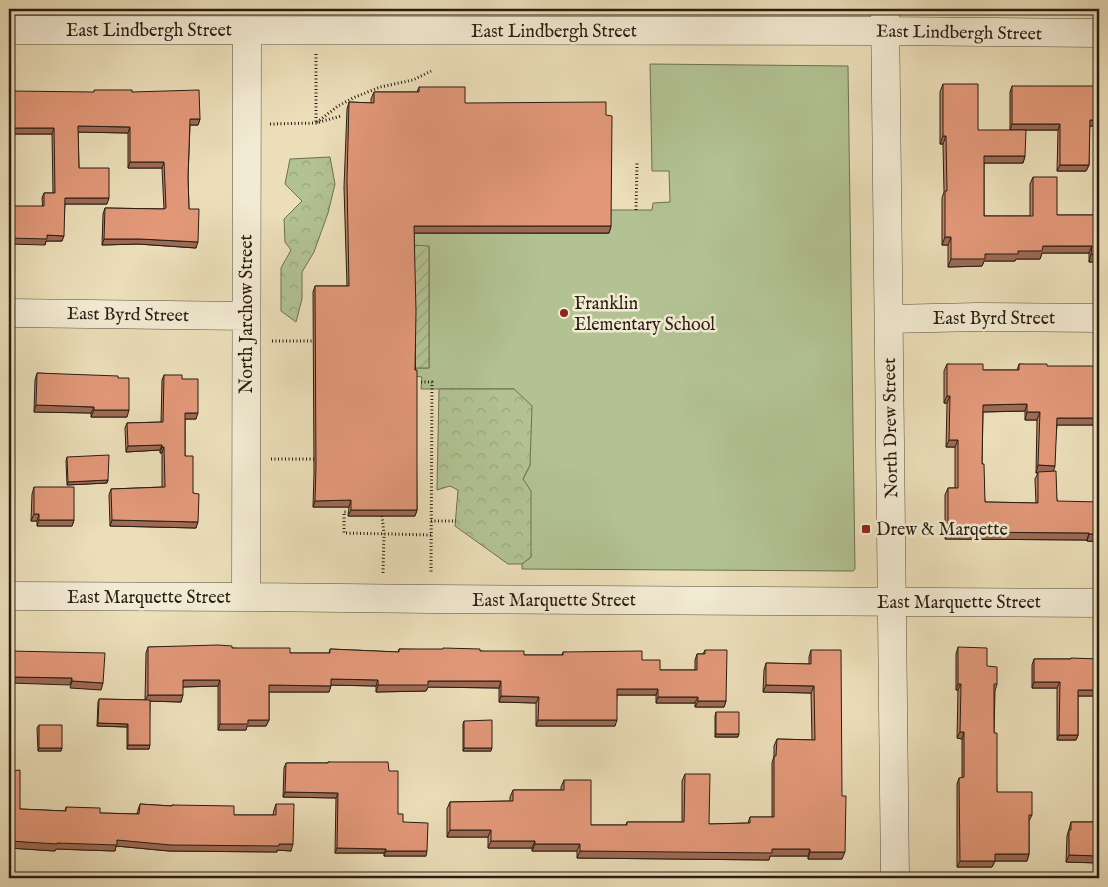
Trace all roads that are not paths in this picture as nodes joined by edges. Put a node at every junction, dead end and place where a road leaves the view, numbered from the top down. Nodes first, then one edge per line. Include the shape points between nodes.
1 (885, 20) edge
2 (9, 30) edge
3 (246, 31) junction
4 (1099, 33) edge
5 (9, 313) edge
6 (1099, 318) edge
7 (888, 319) junction
8 (246, 328) junction
9 (9, 596) edge
10 (246, 597) junction
11 (892, 602) junction
12 (1099, 603) edge
13 (895, 878) edge

1 - 3 street, East Lindbergh Street
1 - 4 street, East Lindbergh Street
1 - 7 street, North Drew Street
2 - 3 street, East Lindbergh Street
3 - 8 street, North Jarchow Street
5 - 8 street, East Byrd Street
6 - 7 street, East Byrd Street
7 - 11 street, North Drew Street
8 - 10 street, North Jarchow Street
9 - 10 street, East Marquette Street
10 - 11 street, East Marquette Street
11 - 12 street, East Marquette Street
11 - 13 street, North Drew Street

